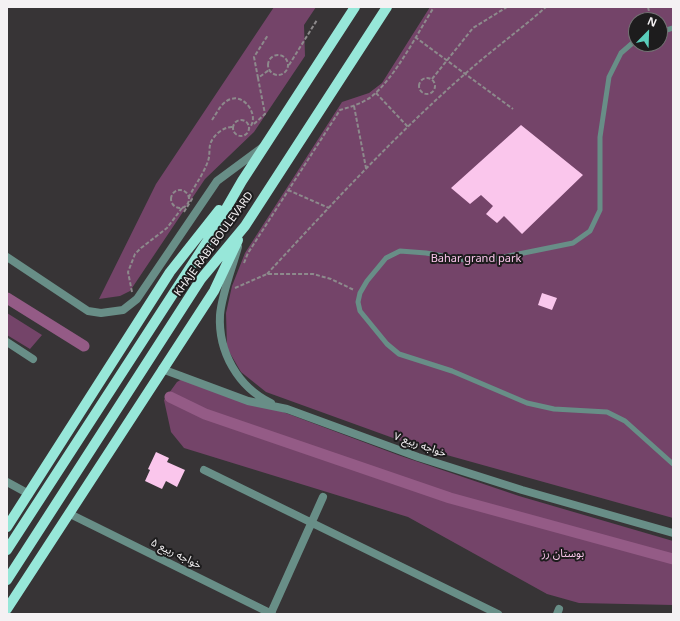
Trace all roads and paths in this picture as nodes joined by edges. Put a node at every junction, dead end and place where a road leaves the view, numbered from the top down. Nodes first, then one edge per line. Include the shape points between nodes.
1 (355, 7) edge
2 (387, 7) edge
3 (434, 7) edge
4 (507, 7) edge
5 (538, 7) edge
6 (546, 7) edge
7 (541, 11) junction
8 (317, 20) dead end
9 (268, 36) dead end
10 (415, 37) junction
11 (628, 47) edge
12 (447, 60) junction
13 (289, 65) junction
14 (269, 70) junction
15 (465, 74) junction
16 (258, 78) junction
17 (432, 79) junction
18 (376, 93) junction
19 (354, 106) junction
20 (513, 109) dead end
21 (212, 120) dead end
22 (254, 124) junction
23 (233, 127) junction
24 (250, 128) junction
25 (409, 128) junction
26 (265, 145) junction
27 (366, 168) junction
28 (242, 181) junction
29 (288, 190) junction
30 (189, 197) junction
31 (182, 208) junction
32 (329, 208) junction
33 (184, 212) dead end
34 (245, 226) junction
35 (7, 257) edge
36 (242, 267) dead end
37 (267, 274) junction
38 (237, 281) dead end
39 (235, 288) junction
40 (225, 293) junction
41 (360, 293) junction
42 (137, 299) junction
43 (7, 342) edge
44 (33, 359) dead end
45 (162, 369) junction
46 (287, 409) junction
47 (673, 464) edge
48 (204, 470) dead end
49 (7, 482) edge
50 (29, 494) junction
51 (323, 497) dead end
52 (70, 514) junction
53 (312, 524) junction
54 (7, 526) edge
55 (673, 533) edge
56 (7, 550) edge
57 (7, 580) edge
58 (7, 609) edge
59 (271, 614) edge
60 (498, 614) edge

1 - 26 main road, KHAJE RABI BOULEVARD
2 - 34 main road, KHAJE RABI BOULEVARD
3 - 10 path
4 - 12 path via 473,28
5 - 7 path
6 - 7 path
7 - 15 path
8 - 13 path
9 - 16 path via 254,57
10 - 12 path
10 - 18 path via 387,81
11 - 41 lane via 621,53 609,77 600,137 600,210 590,231 573,243 494,260 465,260 400,251 386,258
12 - 15 path
12 - 17 path
13 - 14 path via 286,72 279,76
13 - 14 path via 281,56 274,56 268,62
14 - 16 path
15 - 20 path
15 - 25 path
16 - 22 path via 265,114
17 - 17 path via 425,78 420,82 422,92 429,94 435,89
18 - 19 path
18 - 25 path
19 - 27 path
19 - 29 path via 340,110
21 - 22 path via 221,106 231,98 238,98 249,107
22 - 24 path
23 - 24 path via 237,121 244,120
23 - 24 path via 236,134 243,136
23 - 30 path via 222,130 210,144 208,160
25 - 27 path
26 - 28 main road, KHAJE RABI BOULEVARD
26 - 42 street via 217,181
27 - 32 path
28 - 50 main road via 170,272
28 - 56 main road, KHAJE RABI BOULEVARD via 208,240
29 - 32 path
29 - 36 path via 248,253
30 - 31 path via 187,204
30 - 31 path via 182,190 172,194 173,204
30 - 33 path via 192,200
31 - 42 path via 167,228 140,248 131,261 128,272 130,289
32 - 37 path
34 - 40 street
34 - 45 main road via 214,291
34 - 57 main road, KHAJE RABI BOULEVARD via 201,279
35 - 42 street via 88,311 101,313 123,310
37 - 39 path
37 - 41 path via 313,274 331,279
38 - 39 path
39 - 40 path
40 - 46 street via 220,315 221,337 233,369 256,394
41 - 47 lane via 360,311 387,344 399,354 452,371 527,403 554,409 608,412 625,421
43 - 44 street
45 - 46 street, خواجه ربیع ۷ via 248,401
45 - 52 main road
46 - 55 street, خواجه ربیع ۷ via 418,457
48 - 53 street
49 - 50 street
50 - 54 main road
51 - 53 street
52 - 58 main road
52 - 59 street, خواجه ربیع ۵
53 - 59 street
53 - 60 street

